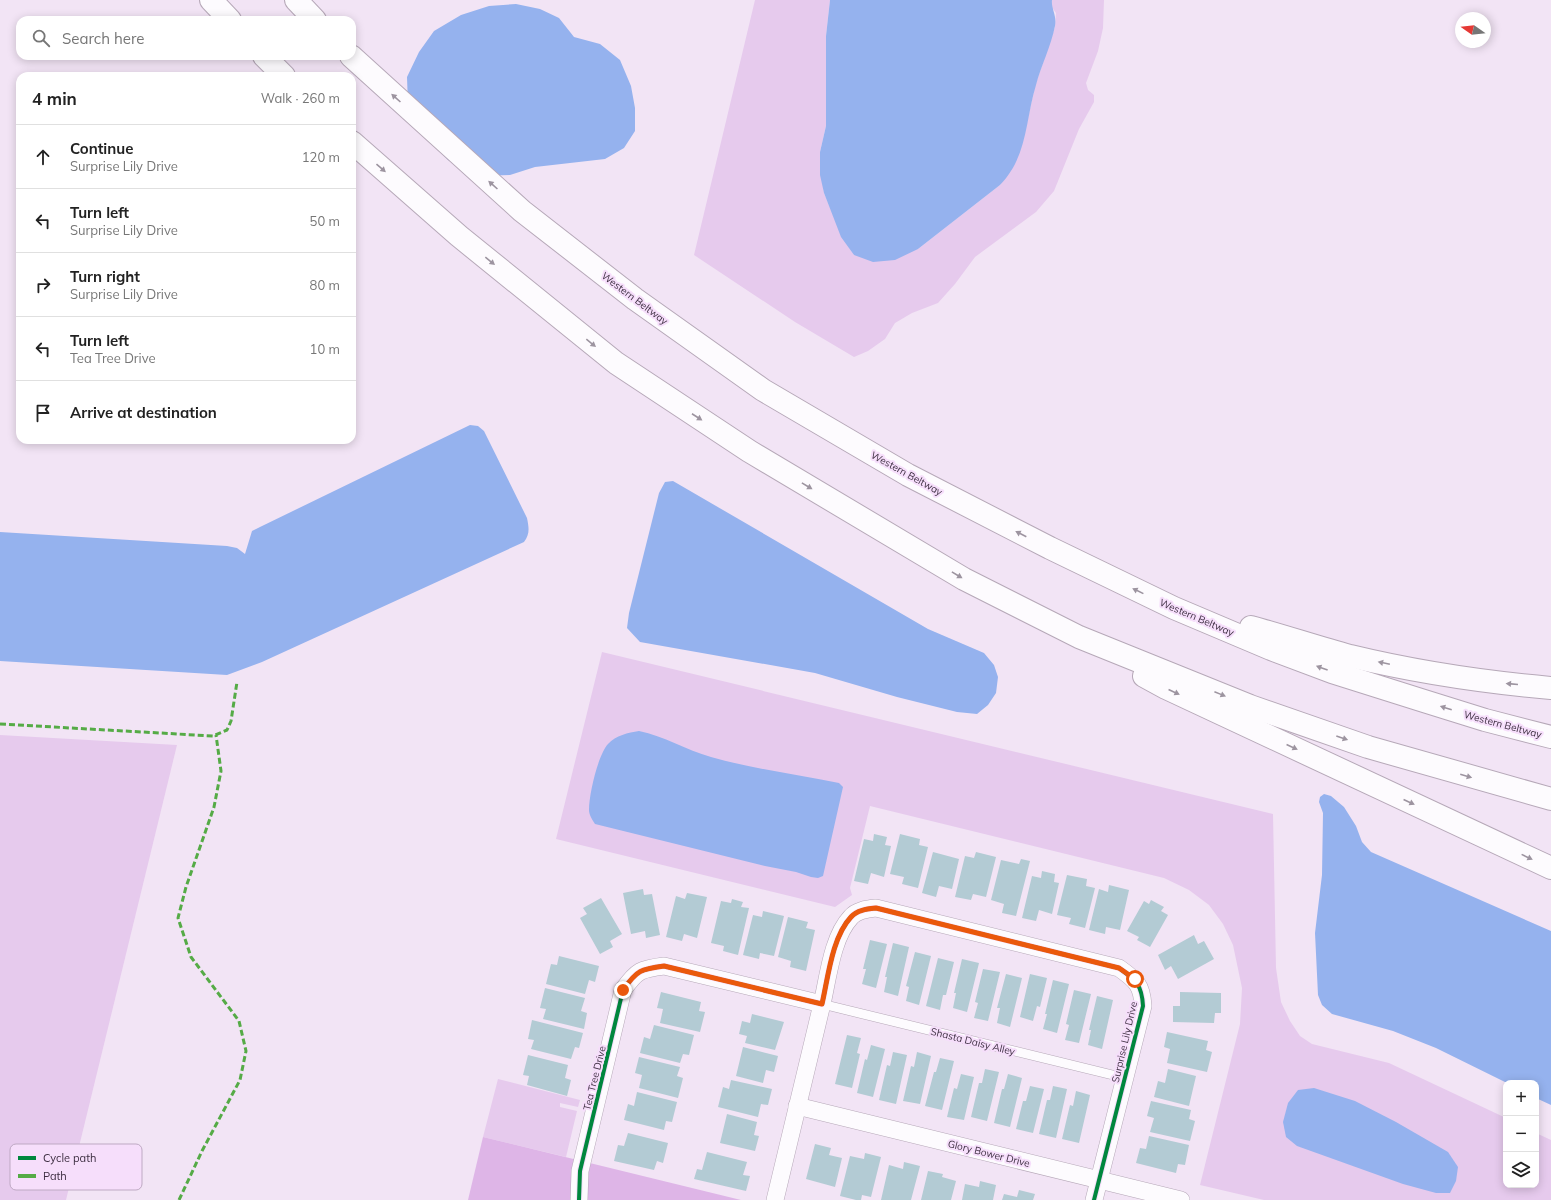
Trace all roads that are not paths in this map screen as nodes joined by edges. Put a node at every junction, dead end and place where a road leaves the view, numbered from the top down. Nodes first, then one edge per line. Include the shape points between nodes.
1 (211, 0) edge
2 (296, 0) edge
3 (226, 16) edge
4 (311, 16) edge
5 (268, 60) edge
6 (358, 63) edge
7 (280, 72) edge
8 (356, 146) edge
9 (1174, 608) junction
10 (1080, 637) junction
11 (1551, 688) edge
12 (1551, 737) edge
13 (1551, 799) edge
14 (1551, 868) edge
15 (822, 1004) junction
16 (1124, 1078) junction
17 (797, 1106) junction
18 (1099, 1180) junction
19 (579, 1200) edge
20 (775, 1200) edge
21 (1094, 1200) edge
22 (1181, 1200) edge

1 - 3 highway
2 - 4 highway
5 - 7 highway
9 -> 6 highway, Western Beltway via 908,475 763,390 635,299 522,211
8 -> 10 highway via 459,236 616,363 749,451 964,579
11 -> 9 highway via 1490,683 1350,656
12 -> 9 highway, Western Beltway via 1485,720 1332,672
10 -> 13 highway via 1250,706 1368,747
10 -> 14 highway via 1166,688
15 - 16 lane, Shasta Daisy Alley
15 - 16 street, Surprise Lily Drive via 839,934 851,916 862,909 876,908 1119,968 1135,979 1142,992 1143,1006
15 - 17 street, Surprise Lily Drive
15 - 19 street, Tea Tree Drive via 664,966 643,968 631,978 623,990 580,1171
16 - 18 street, Surprise Lily Drive
17 - 18 street, Glory Bower Drive
17 - 20 street, Surprise Lily Drive
18 - 21 street, Surprise Lily Drive
18 - 22 street, Glory Bower Drive

